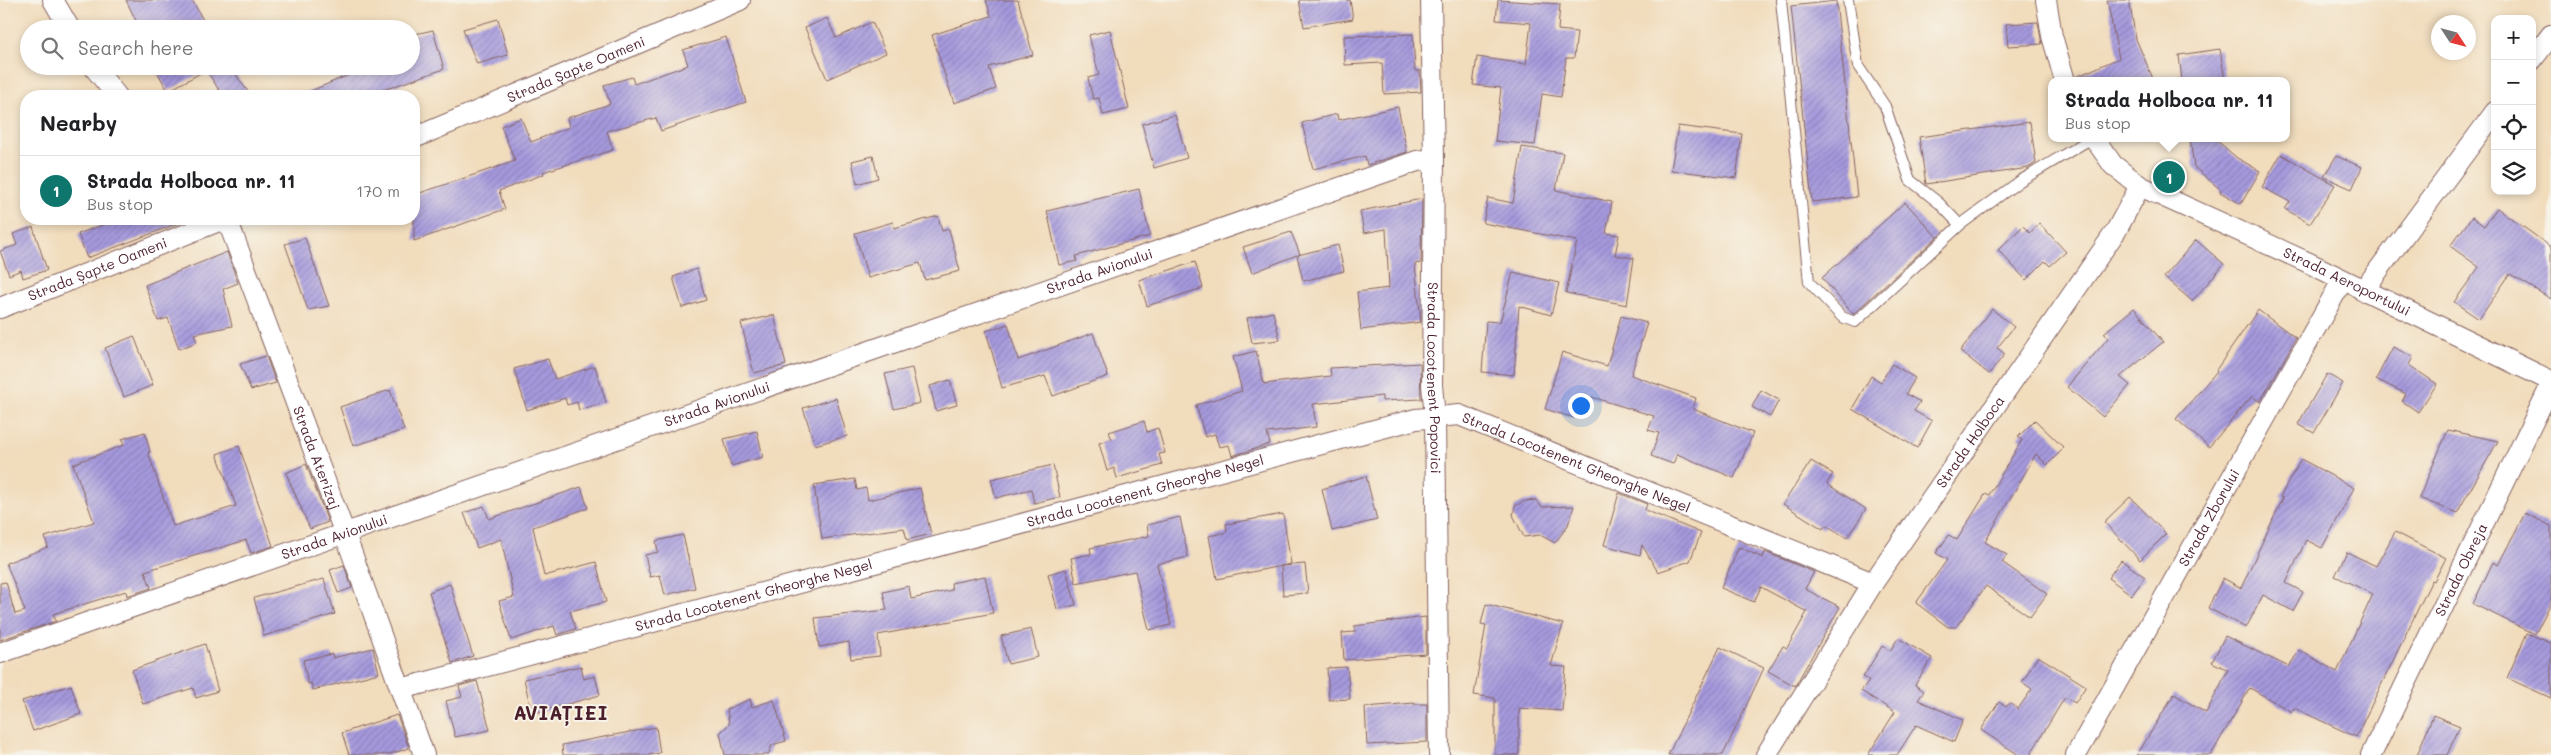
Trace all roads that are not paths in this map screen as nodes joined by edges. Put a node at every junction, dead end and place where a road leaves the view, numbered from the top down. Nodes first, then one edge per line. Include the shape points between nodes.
1 (53, 0) edge
2 (740, 0) edge
3 (1431, 0) edge
4 (1781, 0) edge
5 (1848, 0) edge
6 (2046, 0) edge
7 (65, 20) edge
8 (2551, 35) edge
9 (2536, 55) edge
10 (100, 75) edge
11 (2064, 77) edge
12 (112, 90) edge
13 (2491, 117) edge
14 (420, 135) edge
15 (2086, 142) edge
16 (2096, 142) edge
17 (1434, 159) junction
18 (2140, 186) junction
19 (210, 225) edge
20 (227, 225) edge
21 (1960, 225) junction
22 (2342, 281) junction
23 (2363, 291) junction
24 (0, 308) edge
25 (2551, 383) edge
26 (1434, 417) junction
27 (345, 534) junction
28 (1873, 583) junction
29 (0, 653) edge
30 (401, 689) junction
31 (424, 755) edge
32 (1439, 755) edge
33 (1766, 755) edge
34 (2076, 755) edge
35 (2371, 755) edge

1 - 7 street
2 - 14 street, Strada Șapte Oameni
3 - 17 street, Strada Locotenent Popovici
4 - 21 lane via 1809,282 1842,317 1855,322
5 - 21 lane via 1858,66 1885,106 1910,180
6 - 11 street
8 - 9 street
10 - 12 street
13 - 23 street
15 - 21 lane via 2020,181
16 - 18 street via 2113,165
17 - 26 street, Strada Locotenent Popovici
17 - 27 street, Strada Avionului via 1417,162
18 - 22 street, Strada Aeroportului
18 - 28 street, Strada Holboca via 2116,231
19 - 24 street, Strada Șapte Oameni
20 - 27 street, Strada Aterizaj
22 - 23 street, Strada Aeroportului
22 - 34 street, Strada Zborului
23 - 25 street, Strada Aeroportului
25 - 35 street, Strada Obreja
26 - 28 street, Strada Locotenent Gheorghe Negel via 1458,415
26 - 30 street, Strada Locotenent Gheorghe Negel
26 - 32 street, Strada Locotenent Popovici
27 - 29 street, Strada Avionului
27 - 30 street, Strada Aterizaj
28 - 33 street, Strada Holboca
30 - 31 street, Strada Aterizaj

